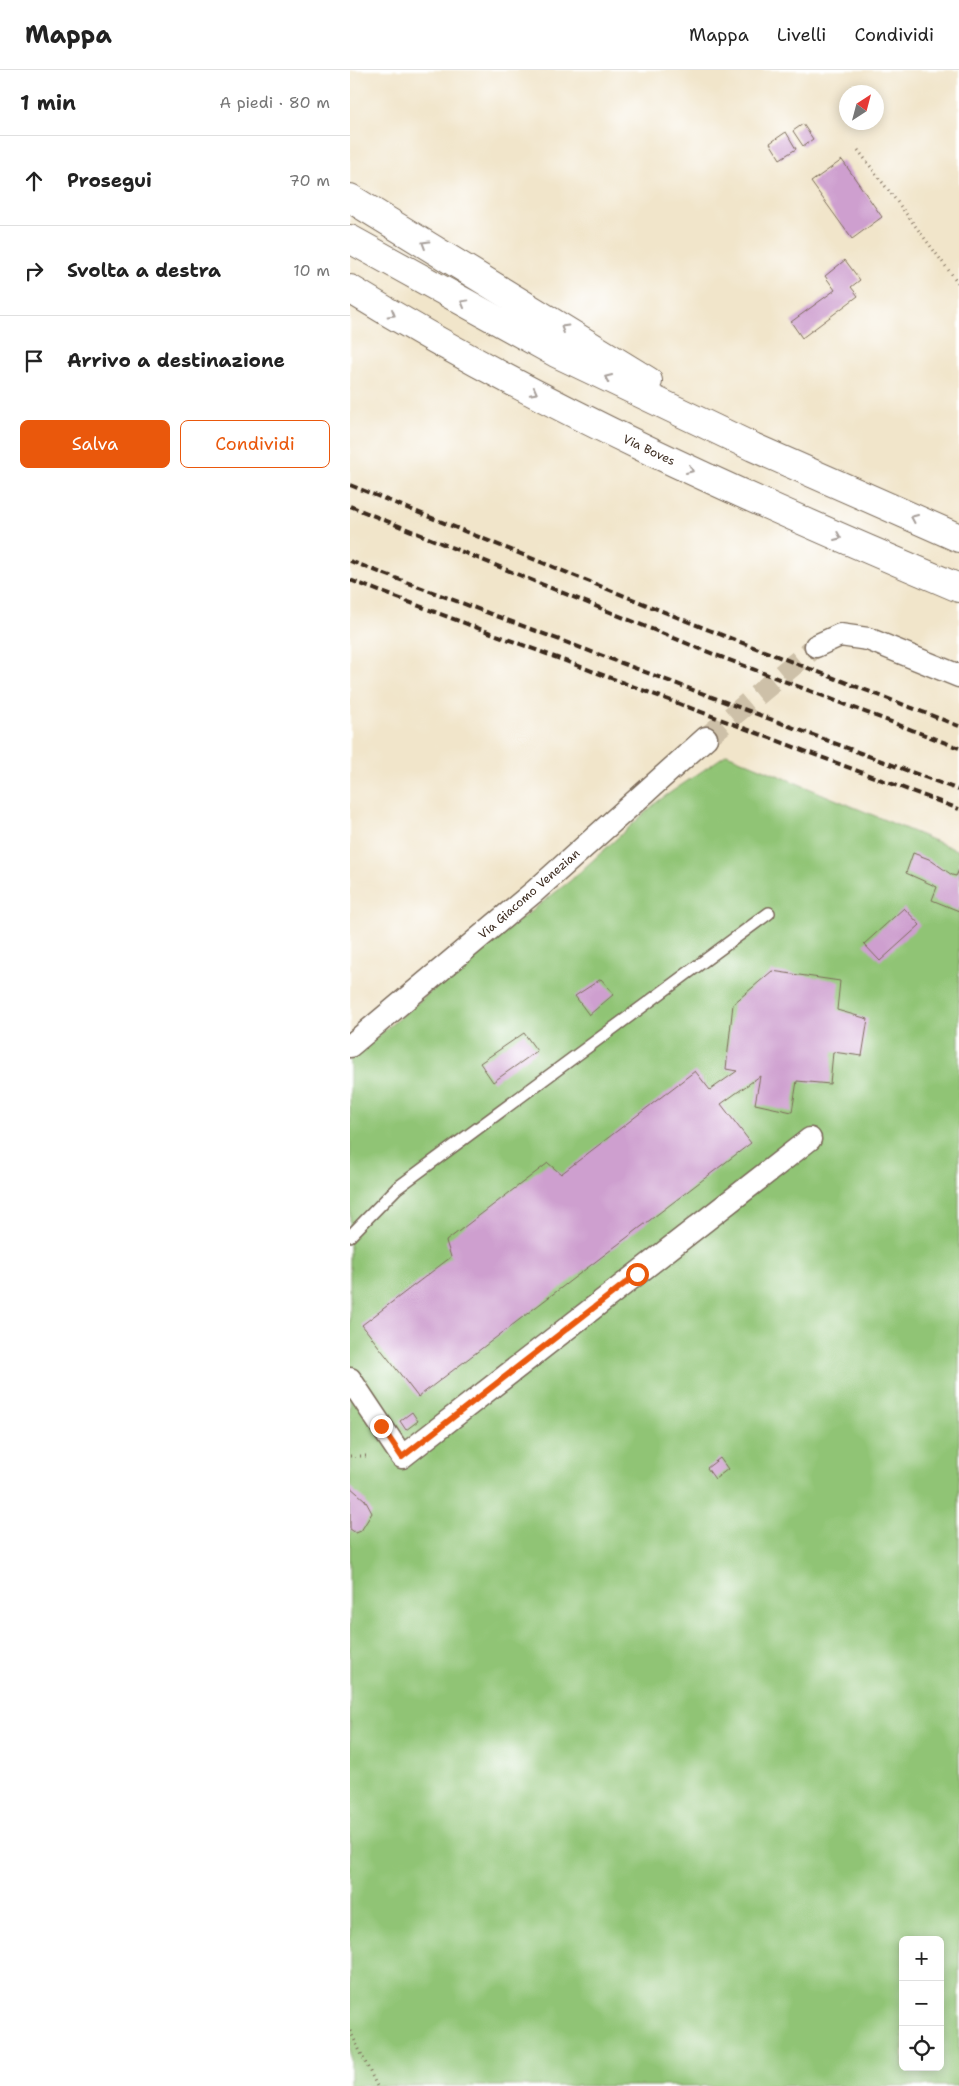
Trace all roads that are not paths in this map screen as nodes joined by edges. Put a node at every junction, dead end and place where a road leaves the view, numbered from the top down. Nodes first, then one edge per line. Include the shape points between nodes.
1 (350, 198) edge
2 (350, 239) edge
3 (350, 289) edge
4 (753, 447) junction
5 (959, 538) edge
6 (959, 588) edge
7 (816, 646) tunnel mouth
8 (959, 676) edge
9 (706, 738) tunnel mouth
10 (769, 913) dead end
11 (350, 1046) edge
12 (810, 1139) dead end
13 (350, 1236) edge
14 (350, 1379) edge

4 -> 1 highway
4 -> 2 highway via 556,354
3 -> 6 highway, Via Boves via 467,358 598,426 787,515
5 -> 4 highway
7 - 8 street via 840,635 868,639
9 - 11 street, Via Giacomo Venezian via 535,891
10 - 13 lane via 397,1188
12 - 14 street via 402,1457

